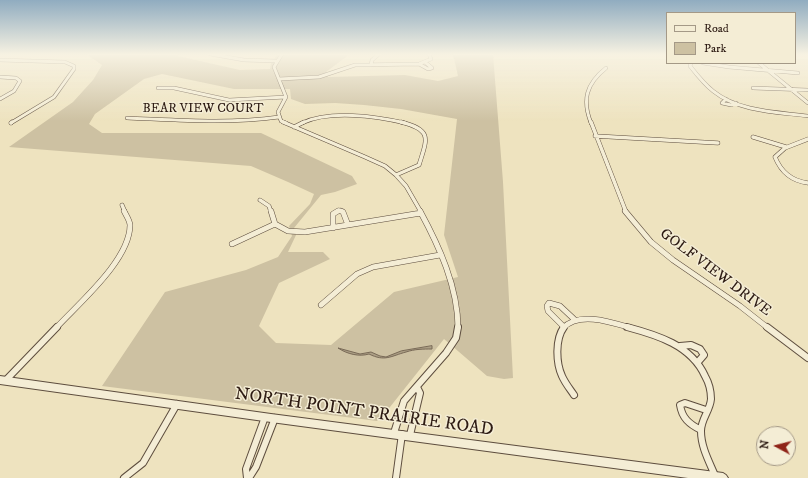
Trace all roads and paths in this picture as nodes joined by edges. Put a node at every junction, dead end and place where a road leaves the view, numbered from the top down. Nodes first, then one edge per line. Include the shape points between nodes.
1 (69, 76) edge
2 (323, 76) edge
3 (598, 76) edge
4 (699, 76) edge
5 (776, 76) edge
6 (0, 77) edge
7 (279, 79) joint
8 (158, 88) dead end
9 (753, 88) dead end
10 (792, 90) junction
11 (808, 90) edge
12 (286, 97) junction
13 (0, 99) edge
14 (808, 103) edge
15 (808, 116) edge
16 (279, 117) junction
17 (127, 118) dead end
18 (11, 123) dead end
19 (294, 127) junction
20 (595, 136) junction
21 (753, 136) dead end
22 (808, 139) edge
23 (718, 143) dead end
24 (786, 147) junction
25 (396, 175) junction
26 (808, 183) edge
27 (260, 200) dead end
28 (122, 205) dead end
29 (421, 213) junction
30 (275, 224) junction
31 (348, 225) junction
32 (333, 228) junction
33 (232, 244) dead end
34 (440, 255) junction
35 (321, 305) dead end
36 (575, 320) junction
37 (563, 326) junction
38 (680, 346) junction
39 (808, 358) edge
40 (697, 363) junction
41 (3, 380) edge
42 (417, 387) junction
43 (574, 395) dead end
44 (177, 404) junction
45 (706, 410) junction
46 (265, 417) junction
47 (275, 418) junction
48 (701, 430) junction
49 (402, 434) junction
50 (134, 474) edge
51 (124, 478) edge
52 (248, 478) edge
53 (396, 478) edge
54 (718, 478) edge

1 - 18 street via 54,97
2 - 7 street
3 - 20 street, GOLF VIEW DRIVE via 586,94 587,112
4 - 15 street via 710,89 726,99 722,102 724,104 736,103
5 - 10 street
6 - 13 street via 16,78 20,81 14,90
7 - 12 street
8 - 12 street via 173,88 229,100
9 - 10 street
10 - 11 street
10 - 14 street
12 - 16 street via 278,112
16 - 17 street, BEAR VIEW COURT via 263,120
16 - 19 street via 281,121
19 - 25 street via 375,160
19 - 25 street via 310,119 343,116 367,116 410,124 422,131 426,139 423,153 419,165
20 - 23 street
20 - 39 street, GOLF VIEW DRIVE via 626,213 651,242
21 - 24 street
22 - 24 street
24 - 26 street via 778,152 776,162 791,179
25 - 29 street via 411,192
27 - 30 street via 269,206
28 - 41 street via 130,224 128,243 114,266
29 - 31 street
29 - 34 street
30 - 32 street via 288,231 305,232
30 - 33 street
31 - 32 street
31 - 32 street via 343,212 339,210 333,214
34 - 35 street via 373,267 357,274
34 - 42 street via 450,280 458,330 449,348
36 - 37 street
36 - 37 street via 558,304 549,303 548,311
36 - 38 street via 605,320
37 - 43 street via 556,346 561,375
38 - 40 street
38 - 40 street via 689,344 699,347 703,356
40 - 45 street via 710,391 710,403
41 - 44 street, NORTH POINT PRAIRIE ROAD
42 - 49 street via 420,393
42 - 49 street via 410,391 398,416
44 - 46 street, NORTH POINT PRAIRIE ROAD
44 - 50 street
45 - 48 street
45 - 48 street via 696,405 680,405 682,415 690,425
46 - 47 street, NORTH POINT PRAIRIE ROAD
46 - 52 street via 246,469
47 - 49 street, NORTH POINT PRAIRIE ROAD
47 - 52 street via 256,467
48 - 54 street
49 - 53 street
49 - 54 street, NORTH POINT PRAIRIE ROAD
50 - 51 street

